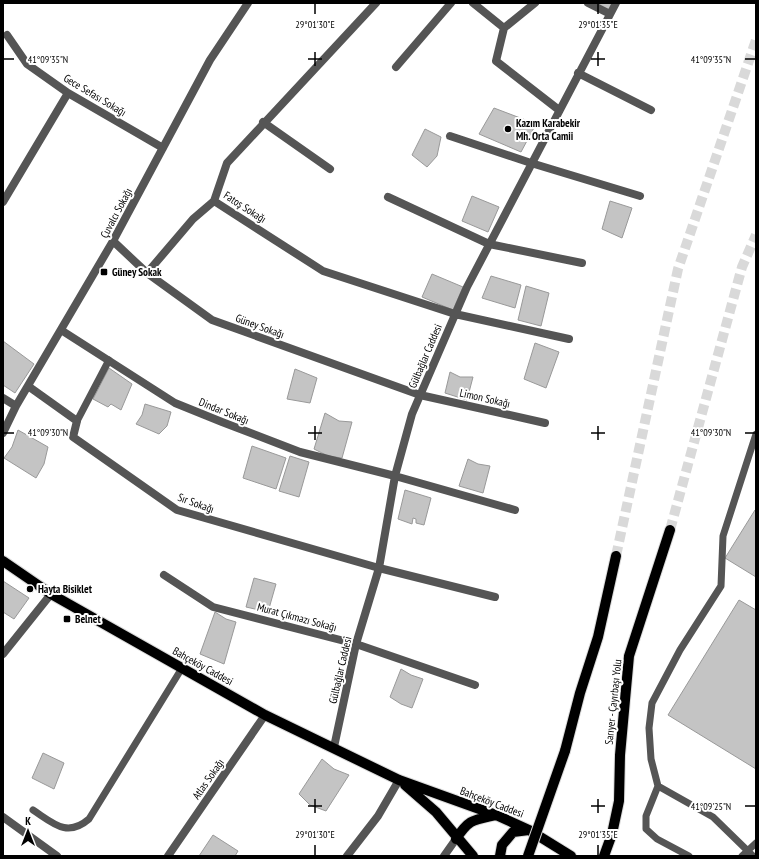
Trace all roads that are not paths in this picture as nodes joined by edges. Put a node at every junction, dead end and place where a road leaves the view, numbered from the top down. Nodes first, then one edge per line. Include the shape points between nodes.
1 (248, 3) edge
2 (376, 3) edge
3 (451, 3) edge
4 (473, 3) edge
5 (534, 3) edge
6 (588, 3) edge
7 (616, 3) edge
8 (610, 14) junction
9 (504, 28) junction
10 (7, 35) dead end
11 (396, 67) dead end
12 (578, 73) junction
13 (68, 93) junction
14 (559, 110) junction
15 (652, 110) dead end
16 (263, 122) junction
17 (450, 136) dead end
18 (163, 148) junction
19 (531, 163) junction
20 (330, 169) dead end
21 (640, 196) dead end
22 (388, 197) dead end
23 (214, 201) junction
24 (3, 202) edge
25 (114, 241) junction
26 (489, 244) junction
27 (582, 263) dead end
28 (147, 273) junction
29 (455, 314) junction
30 (61, 330) junction
31 (569, 339) dead end
32 (109, 360) junction
33 (28, 386) junction
34 (420, 395) junction
35 (3, 398) edge
36 (16, 406) junction
37 (77, 421) junction
38 (545, 423) dead end
39 (3, 433) edge
40 (756, 434) edge
41 (395, 476) junction
42 (515, 510) dead end
43 (670, 530) tunnel mouth
44 (616, 556) tunnel mouth
45 (3, 561) edge
46 (379, 568) junction
47 (164, 575) dead end
48 (51, 594) junction
49 (495, 597) dead end
50 (356, 644) junction
51 (3, 654) edge
52 (182, 668) junction
53 (475, 685) dead end
54 (266, 715) junction
55 (334, 747) junction
56 (398, 780) junction
57 (658, 786) junction
58 (33, 810) dead end
59 (496, 815) junction
60 (3, 817) edge
61 (529, 830) junction
62 (456, 839) junction
63 (756, 843) edge
64 (744, 853) edge
65 (57, 856) edge
66 (168, 856) edge
67 (347, 856) edge
68 (444, 856) edge
69 (473, 856) edge
70 (500, 856) edge
71 (528, 856) edge
72 (571, 856) edge
73 (604, 856) edge
74 (690, 856) edge
75 (753, 856) edge

1 - 18 street, Çuvalcı Sokağı via 210,60
2 - 16 street, Fatoş Sokağı
3 - 11 street
4 - 9 street
5 - 9 street
6 - 8 street
7 - 8 street, Gülbağlar Caddesi
8 - 12 street, Gülbağlar Caddesi
9 - 14 street via 496,61
10 - 13 street, Gece Sefası Sokağı via 27,64
12 - 14 street, Gülbağlar Caddesi
12 - 15 street
13 - 18 street, Gece Sefası Sokağı
13 - 24 street
14 - 19 street, Gülbağlar Caddesi
16 - 20 street
16 - 23 street, Fatoş Sokağı via 227,163
17 - 19 street
18 - 25 street, Çuvalcı Sokağı
19 - 21 street
19 - 26 street, Gülbağlar Caddesi
22 - 26 street
23 - 28 street via 193,219
23 - 29 street, Fatoş Sokağı via 323,271
25 - 28 street, Güney Sokağı
25 - 30 street, Çuvalcı Sokağı
26 - 27 street
26 - 29 street, Gülbağlar Caddesi
28 - 34 street, Güney Sokağı via 212,320
29 - 31 street, Fatoş Sokağı
29 - 34 street, Gülbağlar Caddesi
30 - 32 street, Dindar Sokağı
30 - 33 street, Çuvalcı Sokağı
32 - 37 lane
32 - 41 street, Dindar Sokağı via 175,402 208,416 300,452
33 - 36 street, Çuvalcı Sokağı
33 - 37 street
34 - 38 street, Limon Sokağı
34 - 41 street, Gülbağlar Caddesi via 412,414
35 - 36 street
36 - 39 street, Çuvalcı Sokağı
37 - 46 street, Sır Sokağı via 74,437 177,510
40 - 57 lane via 723,536 721,586 680,650 652,703 649,728 651,759
41 - 42 street, Dindar Sokağı
41 - 46 street, Gülbağlar Caddesi
43 - 73 main road, Sarıyer - Çayırbaşı Yolu via 629,656 620,755 619,801
44 - 71 main road, bridge via 598,638 565,751
45 - 48 main road, Bahçeköy Caddesi
46 - 49 street
46 - 50 street, Gülbağlar Caddesi
47 - 50 street, Murat Çıkmazı Sokağı via 213,607
48 - 51 street
48 - 52 main road, Bahçeköy Caddesi
50 - 53 street, Murat Çıkmazı Sokağı
50 - 55 street, Gülbağlar Caddesi
52 - 54 main road, Bahçeköy Caddesi
52 - 58 lane via 89,819 78,827 60,828
54 - 55 main road, Bahçeköy Caddesi
54 - 66 street, Atlas Sokağı
55 - 56 main road, Bahçeköy Caddesi
56 - 59 main road, Bahçeköy Caddesi
56 - 62 main road, Bahçeköy Caddesi via 436,812
56 - 67 street via 378,816
57 - 64 lane via 713,816
57 - 74 lane via 646,816 646,829 657,839
59 - 61 main road, Bahçeköy Caddesi
59 - 62 main road via 466,825
60 - 65 street
61 - 70 main road via 513,832 502,845
61 - 72 main road, Bahçeköy Caddesi
62 - 68 street
62 - 69 main road, Bahçeköy Caddesi
63 - 64 lane
64 - 75 lane

